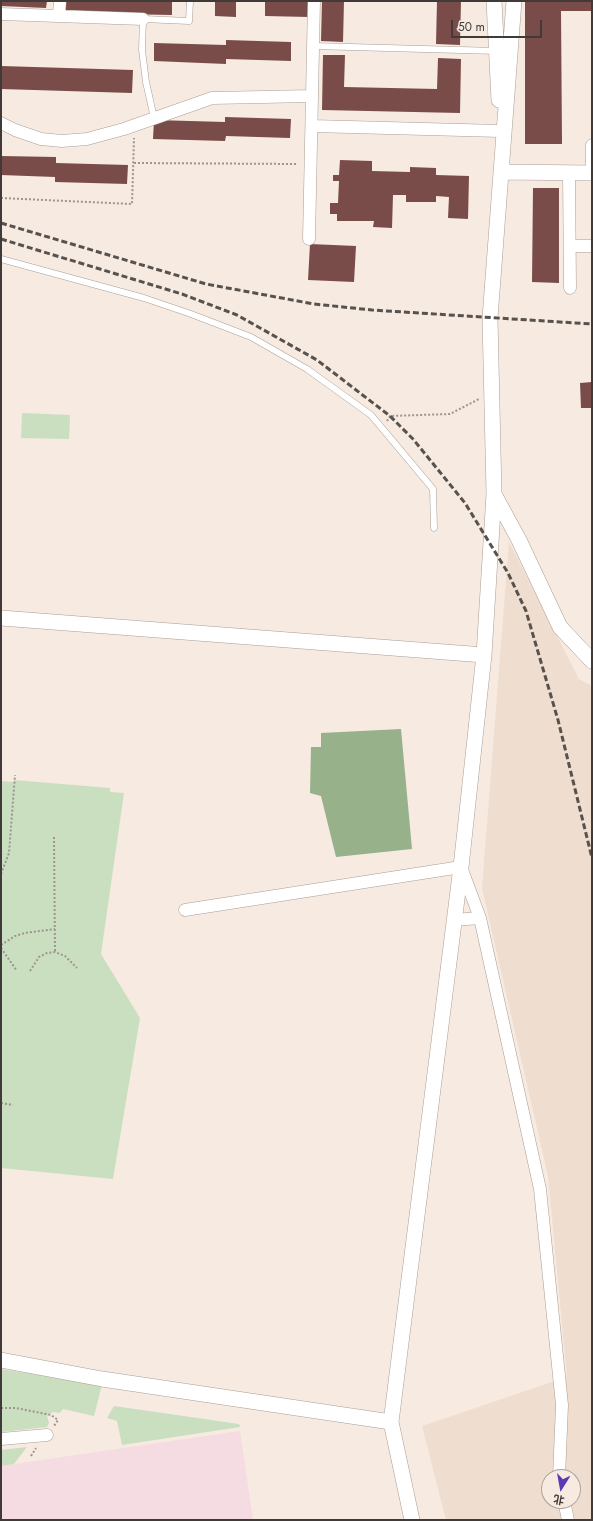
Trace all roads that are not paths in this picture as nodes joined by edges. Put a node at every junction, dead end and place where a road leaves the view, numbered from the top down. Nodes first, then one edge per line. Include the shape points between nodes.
1 (60, 1) edge
2 (190, 1) edge
3 (314, 1) edge
4 (494, 1) edge
5 (514, 1) edge
6 (1, 14) edge
7 (59, 16) junction
8 (143, 19) junction
9 (313, 46) junction
10 (497, 51) junction
11 (312, 96) junction
12 (154, 118) junction
13 (1, 122) edge
14 (312, 126) junction
15 (500, 130) junction
16 (592, 145) edge
17 (502, 172) junction
18 (569, 172) junction
19 (592, 173) edge
20 (309, 239) dead end
21 (570, 246) junction
22 (592, 246) edge
23 (1, 259) edge
24 (570, 288) dead end
25 (494, 494) junction
26 (434, 528) dead end
27 (1, 618) edge
28 (484, 655) junction
29 (592, 660) edge
30 (461, 867) junction
31 (185, 910) dead end
32 (480, 918) junction
33 (454, 920) junction
34 (1, 1360) edge
35 (391, 1422) junction
36 (47, 1435) dead end
37 (1, 1439) edge
38 (559, 1469) edge
39 (566, 1509) edge
40 (412, 1520) edge
41 (568, 1520) edge

1 - 7 street
2 - 8 lane via 189,20
3 - 9 street
4 - 10 street
5 - 17 street
6 - 7 street
7 - 8 street
8 - 12 lane via 142,50
9 - 10 lane
9 - 11 street
10 - 15 street
11 - 12 street via 212,98
11 - 14 street
12 - 13 street via 87,139 62,142 41,140
14 - 15 street
14 - 20 street
15 - 17 street
16 - 19 street
17 - 18 street
17 - 25 street via 490,318
18 - 19 street
18 - 21 street
21 - 22 street
21 - 24 street
23 - 26 lane via 144,298 251,337 307,369 371,415 433,489
25 - 28 street
25 - 29 street via 560,627
27 - 28 street
28 - 30 street
30 - 31 street
30 - 32 street
30 - 33 street
32 - 33 street
32 - 38 street via 540,1189 562,1405
33 - 35 street
34 - 35 street via 102,1379
35 - 40 street
36 - 37 street
39 - 41 street

